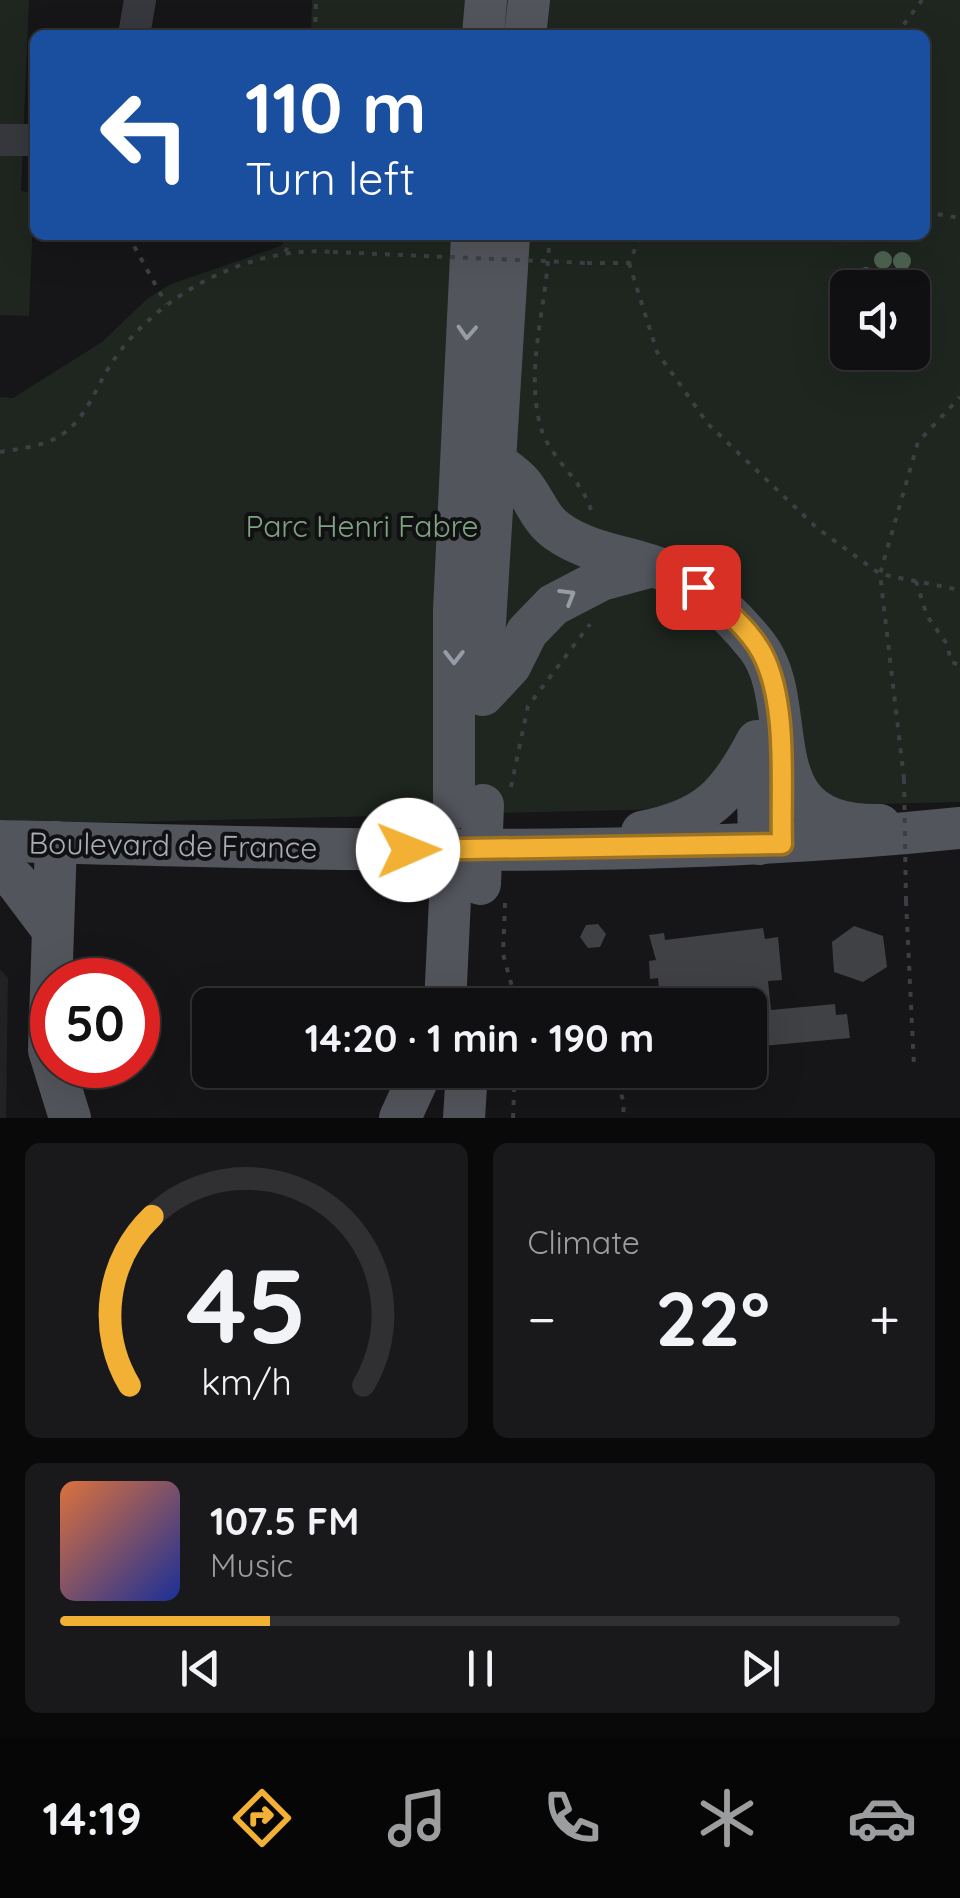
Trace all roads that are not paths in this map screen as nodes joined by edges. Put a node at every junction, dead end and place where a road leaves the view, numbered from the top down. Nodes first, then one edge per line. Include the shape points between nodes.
1 (486, 0) edge
2 (529, 0) edge
3 (484, 30) edge
4 (526, 30) edge
5 (0, 140) edge
6 (30, 140) edge
7 (472, 240) edge
8 (509, 240) edge
9 (492, 459) junction
10 (654, 566) junction
11 (484, 695) junction
12 (769, 742) junction
13 (468, 807) junction
14 (960, 826) edge
15 (0, 841) edge
16 (56, 842) junction
17 (825, 842) junction
18 (770, 844) junction
19 (562, 848) junction
20 (960, 850) edge
21 (0, 870) edge
22 (471, 893) junction
23 (52, 929) junction
24 (440, 988) edge
25 (450, 988) edge
26 (472, 988) edge
27 (414, 1088) edge
28 (442, 1088) edge
29 (466, 1088) edge
30 (70, 1118) edge
31 (400, 1118) edge
32 (441, 1118) edge
33 (464, 1118) edge

1 - 3 main road
2 - 4 main road
5 - 6 lane
7 -> 13 main road via 454,610
8 - 9 main road
9 - 10 main road via 523,485 556,530 600,552
9 - 11 main road
11 -> 10 main road via 553,606 601,580
10 - 12 main road via 698,587 760,650 771,673
11 - 13 main road
12 - 14 main road via 801,792 834,818 860,826
12 - 18 main road
12 - 19 main road via 694,817
13 - 22 main road, bridge
14 - 17 main road, Boulevard de France
15 - 16 main road, Boulevard de France
16 - 19 main road, Boulevard de France
16 - 23 main road
17 - 18 main road, Boulevard de France
17 - 20 main road, Boulevard de France
18 - 19 main road, Boulevard de France
21 - 23 main road via 16,880
22 - 24 main road
22 - 25 main road
22 - 26 main road
23 - 30 main road via 48,1050
27 - 31 main road
28 - 32 main road
29 - 33 main road

